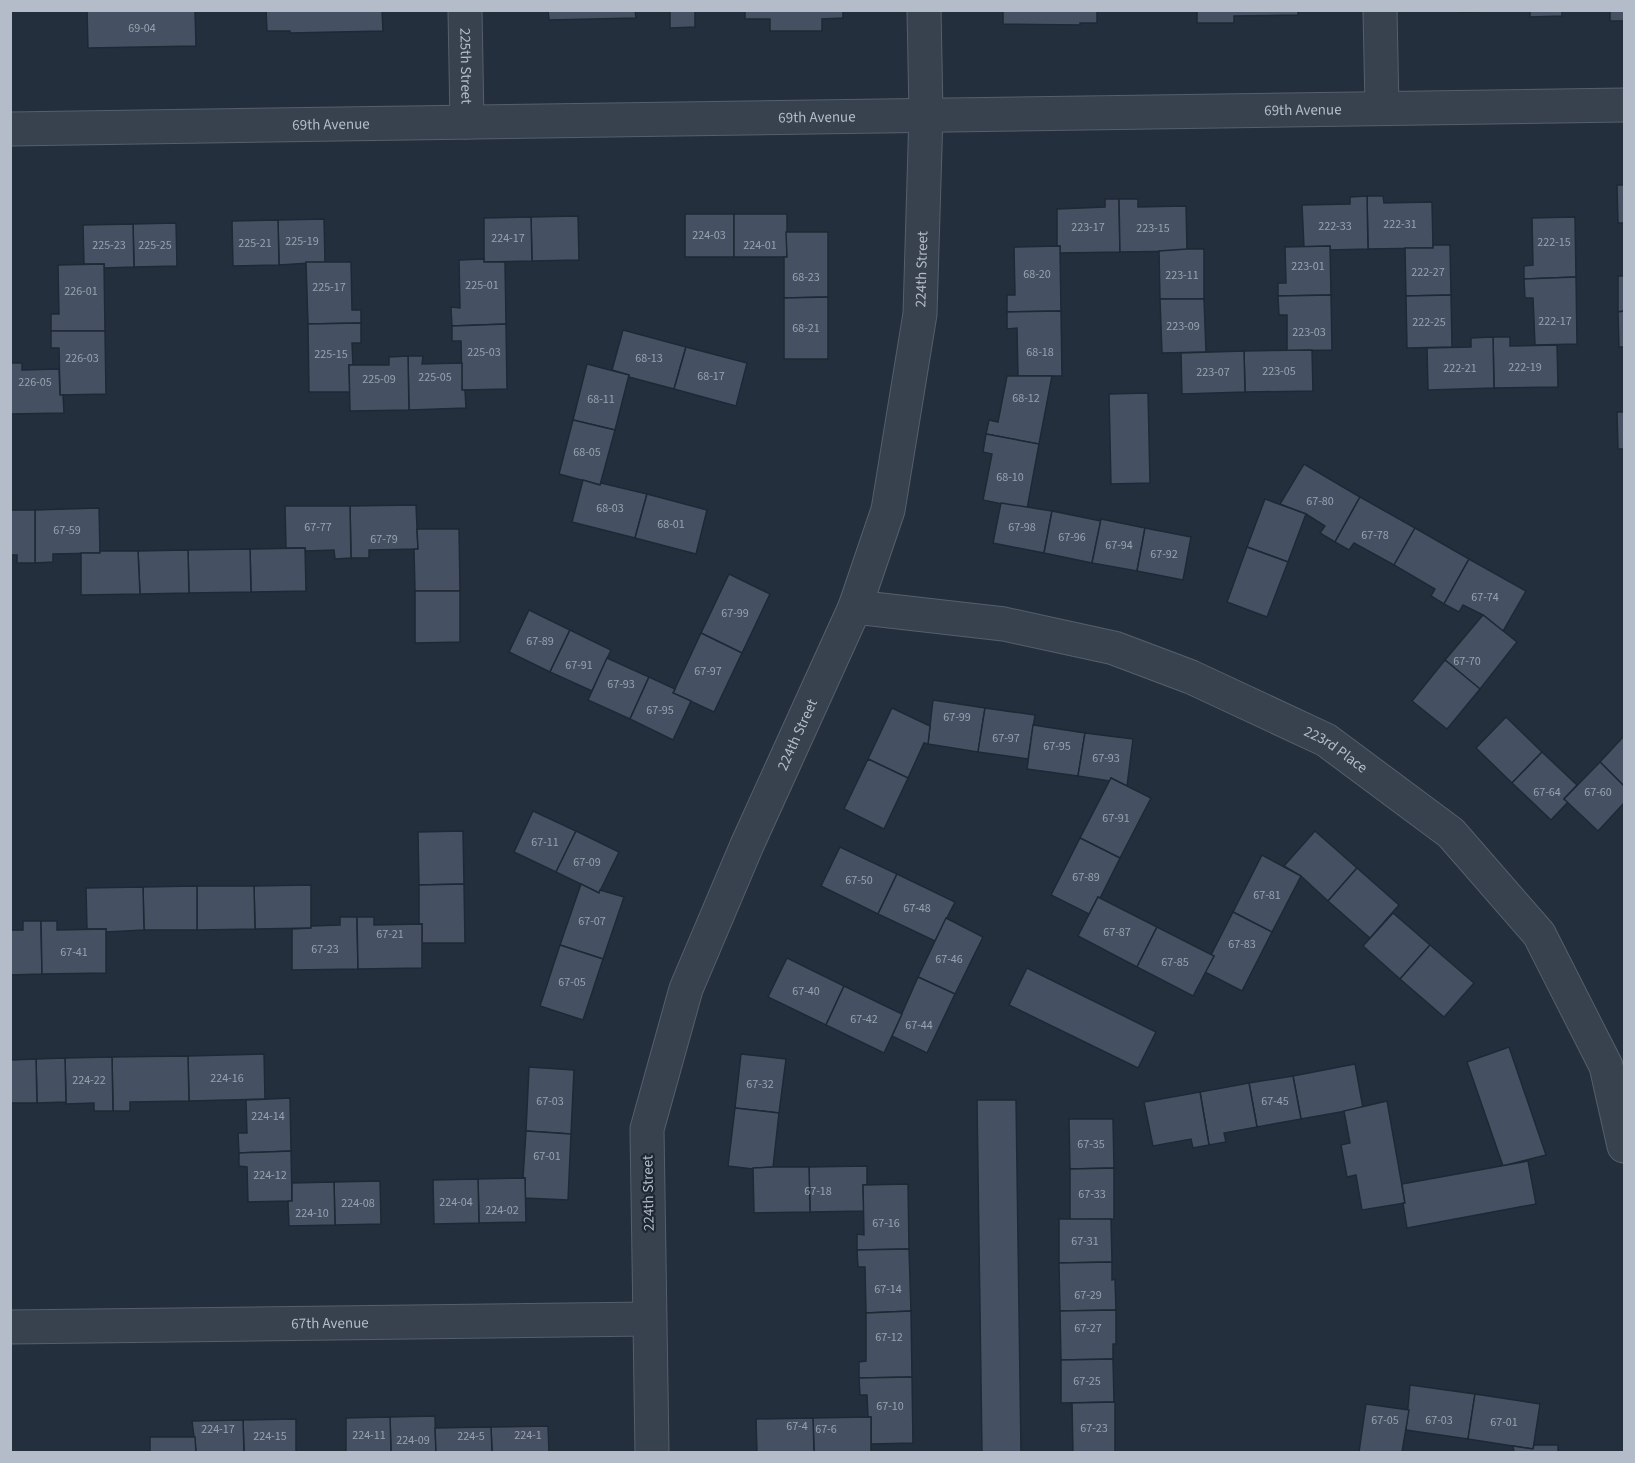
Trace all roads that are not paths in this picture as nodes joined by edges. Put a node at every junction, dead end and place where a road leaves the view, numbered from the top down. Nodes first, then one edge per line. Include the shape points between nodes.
1 (465, 10) edge
2 (924, 10) edge
3 (1380, 10) edge
4 (1624, 105) edge
5 (1382, 107) junction
6 (926, 114) junction
7 (467, 122) junction
8 (10, 129) edge
9 (855, 606) junction
10 (1624, 1146) edge
11 (650, 1319) junction
12 (10, 1327) edge
13 (652, 1452) edge

1 - 7 street, 225th Street
2 - 6 street, 224th Street
3 - 5 street
4 - 5 street, 69th Avenue
5 - 6 street, 69th Avenue
6 - 7 street, 69th Avenue
6 - 9 street, 224th Street via 920,314 888,510
7 - 8 street, 69th Avenue
9 - 10 street, 223rd Place via 1004,624 1114,648 1191,677 1326,740 1452,833 1539,934 1606,1066
9 - 11 street, 224th Street via 686,989 647,1129
11 - 12 street, 67th Avenue
11 - 13 street, 224th Street

